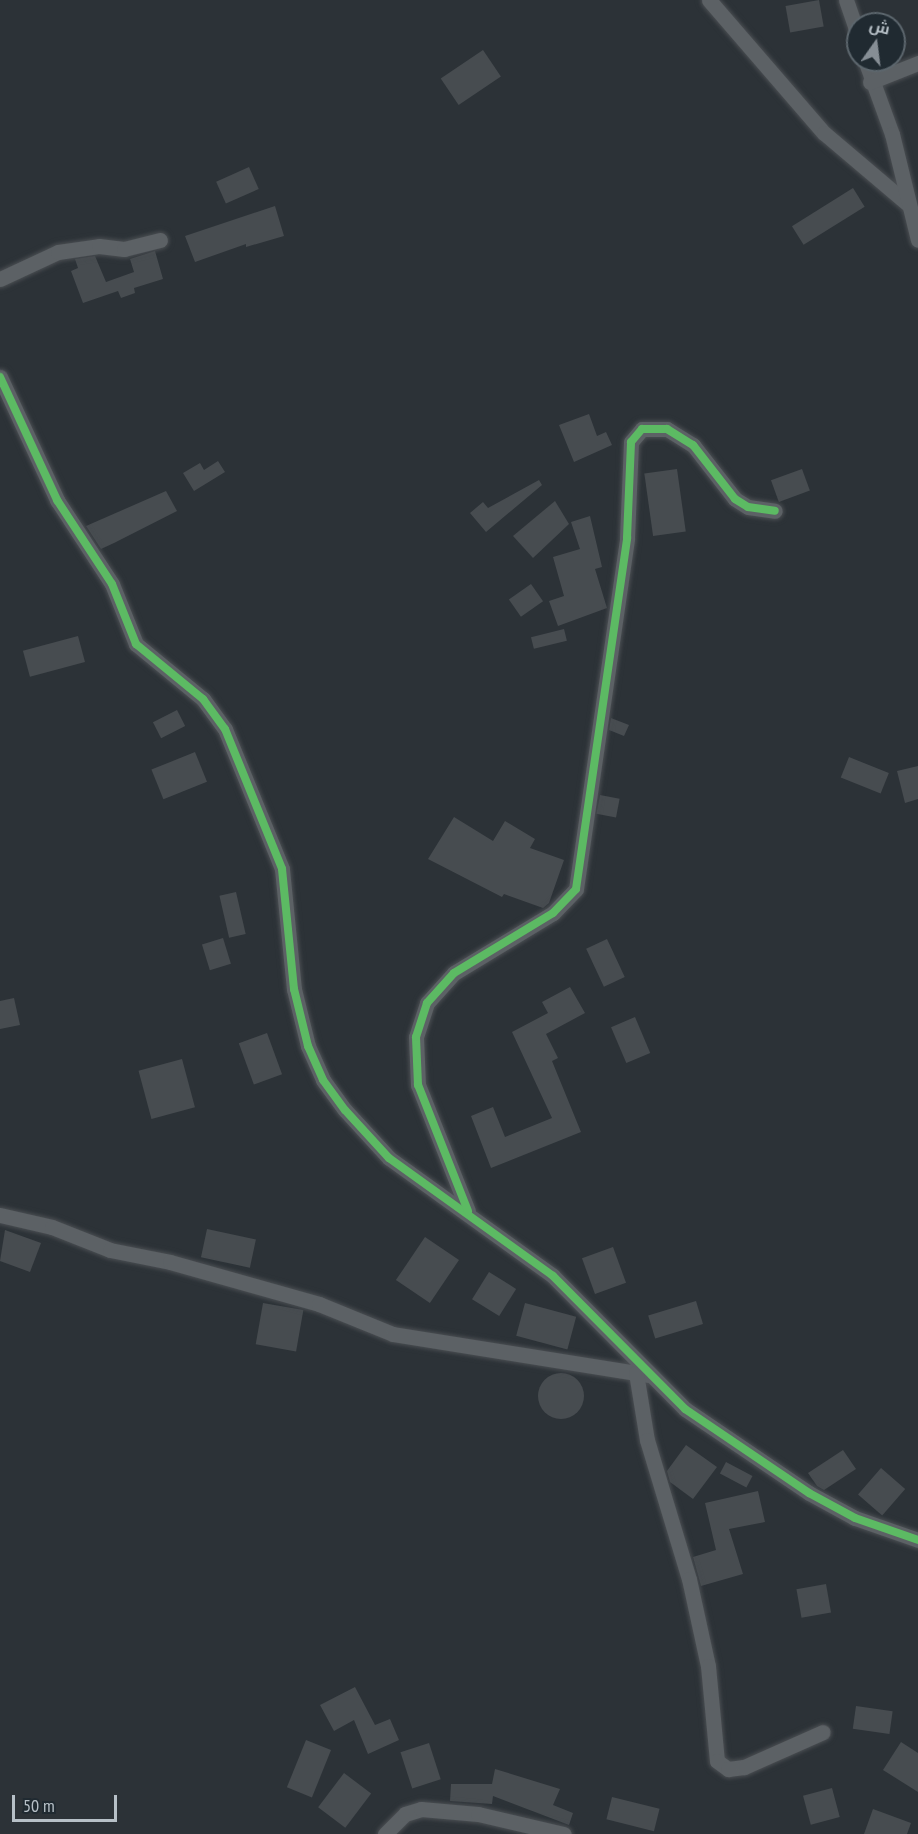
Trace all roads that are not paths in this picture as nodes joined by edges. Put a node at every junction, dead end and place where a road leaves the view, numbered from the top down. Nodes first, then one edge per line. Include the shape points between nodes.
1 (709, 0) edge
2 (918, 63) edge
3 (868, 72) edge
4 (870, 82) junction
5 (909, 205) junction
6 (160, 240) dead end
7 (918, 240) edge
8 (0, 279) edge
9 (0, 376) edge
10 (775, 511) dead end
11 (468, 1211) junction
12 (0, 1215) edge
13 (642, 1374) junction
14 (918, 1540) edge
15 (823, 1732) dead end
16 (385, 1834) edge
17 (564, 1834) edge

1 - 5 street via 824,133
2 - 4 street
3 - 4 street
4 - 5 street via 892,134
5 - 7 street
6 - 8 street via 124,249 99,246 58,252
9 - 11 street via 57,500 107,576 136,644 203,699 235,751 282,869 299,1016 323,1080 389,1158
10 - 11 street via 747,507 735,499 693,445 667,429 642,429 631,442 627,538 576,889 553,913 454,972 427,1003 416,1037 418,1085
11 - 13 street via 553,1275 591,1310
12 - 13 street via 52,1227 110,1250 170,1262 319,1304 393,1334
13 - 14 street via 685,1409 809,1493 855,1518
13 - 15 street via 646,1440 689,1579 708,1666 717,1761 728,1769 744,1767
16 - 17 street via 405,1814 421,1809 478,1814

